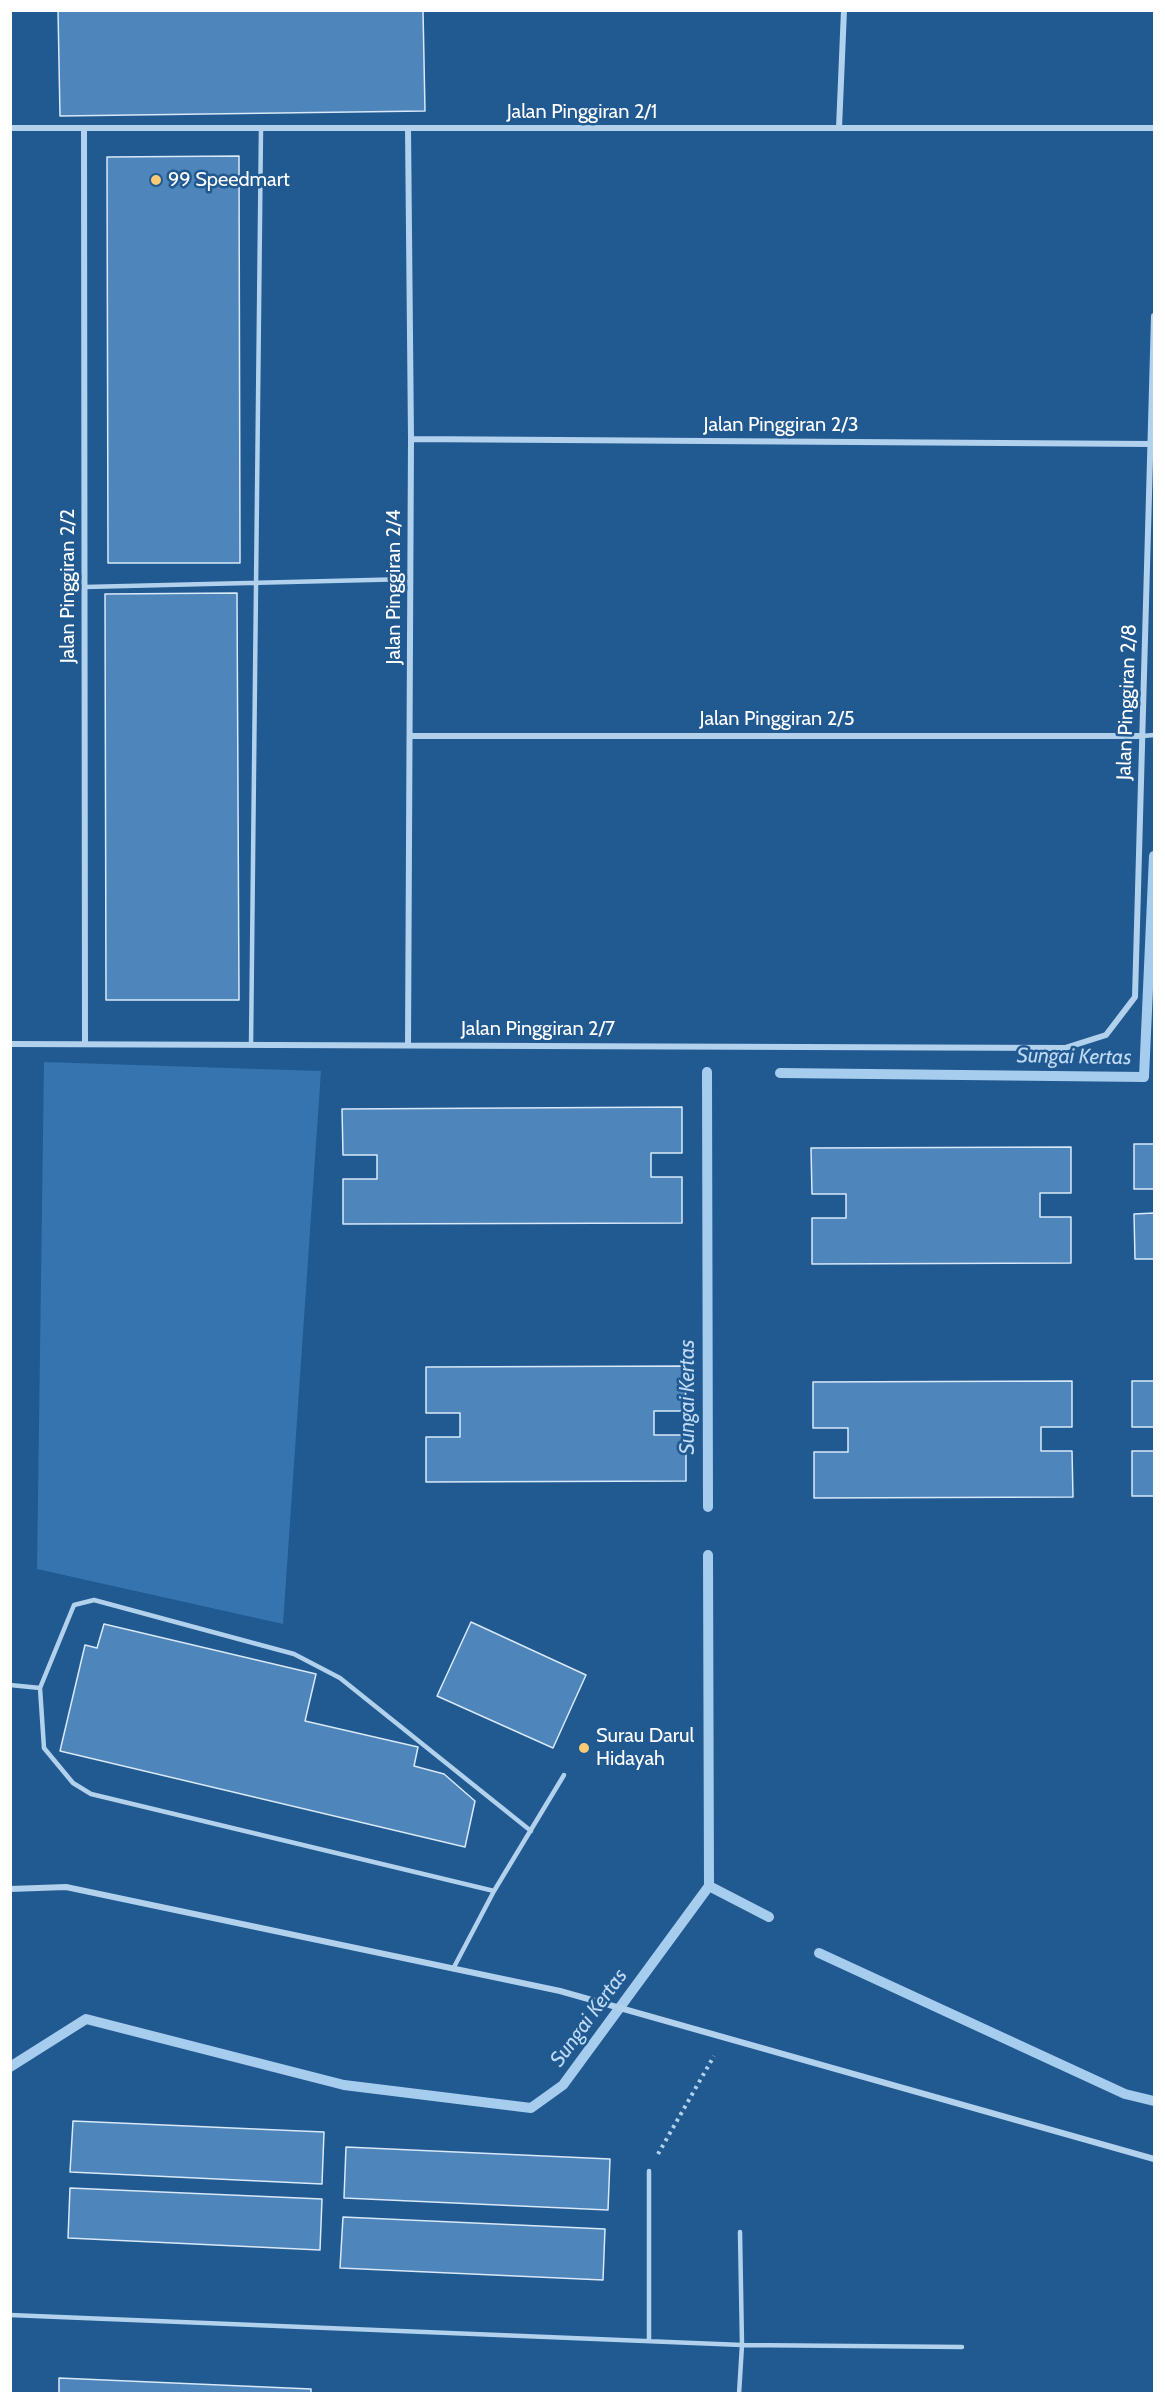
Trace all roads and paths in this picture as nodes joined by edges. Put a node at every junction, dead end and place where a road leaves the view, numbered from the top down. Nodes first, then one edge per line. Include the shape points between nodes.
1 (844, 10) edge
2 (10, 128) edge
3 (84, 128) junction
4 (261, 128) junction
5 (408, 128) junction
6 (838, 128) junction
7 (1155, 128) edge
8 (1155, 316) edge
9 (411, 439) junction
10 (1151, 444) junction
11 (411, 579) junction
12 (254, 583) junction
13 (85, 587) junction
14 (1155, 735) edge
15 (411, 736) junction
16 (1143, 736) junction
17 (10, 1044) edge
18 (85, 1044) junction
19 (251, 1045) junction
20 (408, 1045) junction
21 (1065, 1048) joint
22 (10, 1685) edge
23 (40, 1688) junction
24 (564, 1775) dead end
25 (531, 1831) junction
26 (10, 1889) edge
27 (494, 1891) junction
28 (453, 1969) junction
29 (725, 2038) junction
30 (658, 2152) dead end
31 (1155, 2159) edge
32 (649, 2171) dead end
33 (740, 2232) dead end
34 (10, 2314) edge
35 (649, 2341) junction
36 (742, 2344) junction
37 (962, 2347) dead end
38 (739, 2394) edge

1 - 6 street
2 - 3 street, Jalan Pinggiran 2/1
3 - 4 street, Jalan Pinggiran 2/1
3 - 13 street, Jalan Pinggiran 2/2
4 - 5 street, Jalan Pinggiran 2/1
4 - 12 lane
5 - 6 street, Jalan Pinggiran 2/1
5 - 9 street, Jalan Pinggiran 2/4
6 - 7 street, Jalan Pinggiran 2/1
8 - 10 street, Jalan Pinggiran 2/8
9 - 10 street, Jalan Pinggiran 2/3
9 - 11 street, Jalan Pinggiran 2/4
10 - 16 street, Jalan Pinggiran 2/8
11 - 12 lane
11 - 15 street, Jalan Pinggiran 2/4
12 - 13 lane
12 - 19 lane
13 - 18 street, Jalan Pinggiran 2/2
14 - 16 lane
15 - 16 street, Jalan Pinggiran 2/5
15 - 20 street, Jalan Pinggiran 2/4
16 - 21 street, Jalan Pinggiran 2/8 via 1135,997 1106,1035
17 - 18 street, Jalan Pinggiran 2/7
18 - 19 street, Jalan Pinggiran 2/7
19 - 20 street, Jalan Pinggiran 2/7
20 - 21 street, Jalan Pinggiran 2/7
22 - 23 lane
23 - 25 lane via 74,1605 94,1600 294,1654 340,1678
23 - 27 lane via 44,1748 73,1783 91,1794
24 - 25 lane
25 - 27 lane
26 - 28 street via 66,1887
27 - 28 lane
28 - 29 street via 560,1991
29 - 30 path
29 - 31 street
32 - 35 lane
33 - 36 lane
34 - 35 lane
35 - 36 lane
36 - 37 lane
36 - 38 lane

